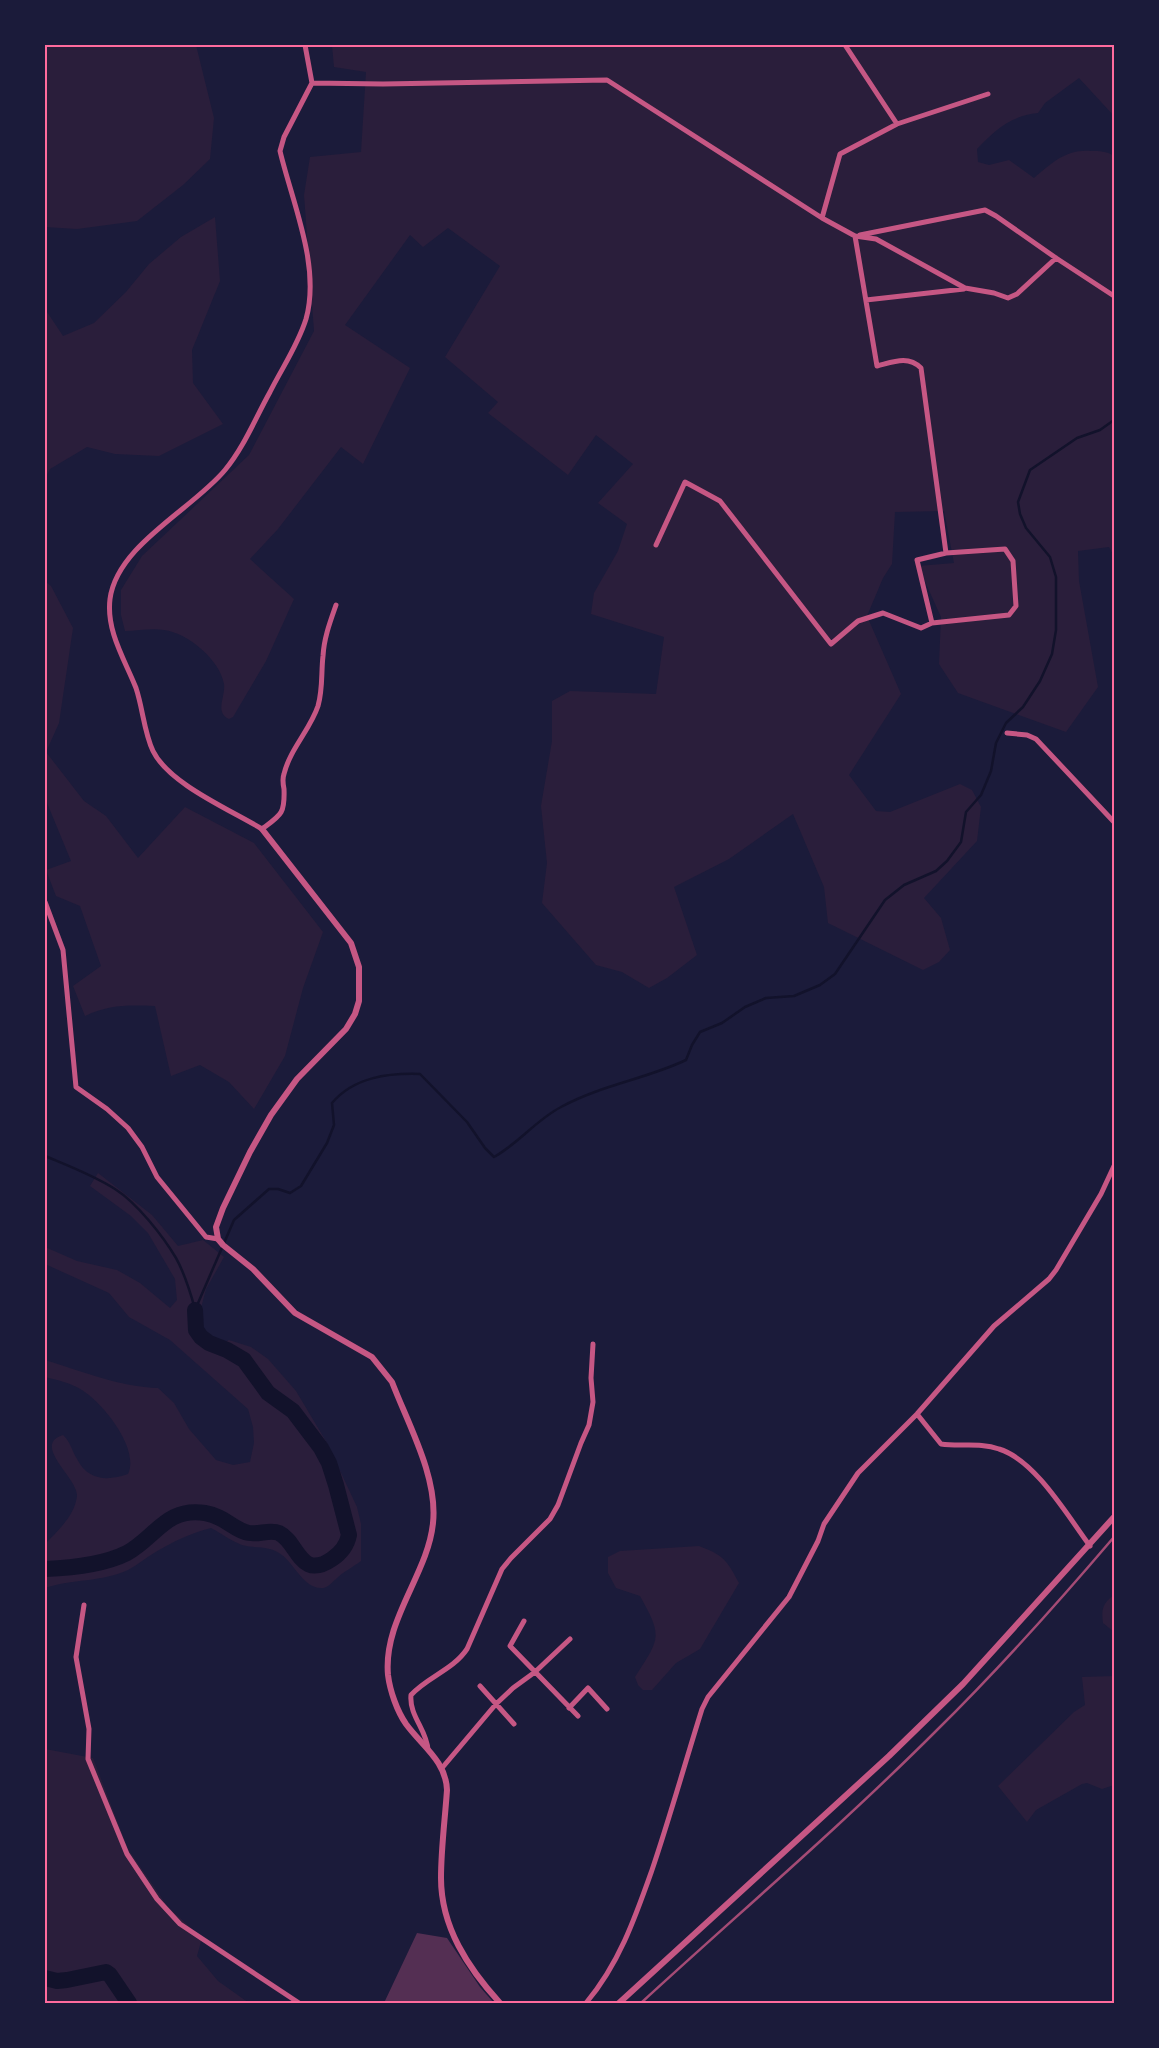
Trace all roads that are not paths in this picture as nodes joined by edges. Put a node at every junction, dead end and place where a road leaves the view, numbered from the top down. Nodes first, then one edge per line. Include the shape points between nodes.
1 (306, 45) edge
2 (845, 45) edge
3 (312, 83) junction
4 (988, 94) dead end
5 (897, 124) junction
6 (822, 218) junction
7 (854, 236) junction
8 (1056, 258) junction
9 (965, 288) junction
10 (1114, 296) edge
11 (866, 300) junction
12 (656, 545) dead end
13 (946, 553) junction
14 (336, 605) dead end
15 (932, 623) junction
16 (1007, 733) dead end
17 (1114, 822) edge
18 (262, 829) junction
19 (45, 902) edge
20 (1114, 1166) edge
21 (218, 1239) junction
22 (593, 1344) dead end
23 (917, 1414) junction
24 (1114, 1517) edge
25 (1090, 1546) junction
26 (84, 1605) dead end
27 (524, 1620) dead end
28 (570, 1639) dead end
29 (535, 1672) junction
30 (480, 1686) dead end
31 (496, 1704) junction
32 (570, 1708) junction
33 (607, 1708) dead end
34 (578, 1716) dead end
35 (514, 1724) dead end
36 (428, 1750) junction
37 (442, 1768) junction
38 (299, 2003) edge
39 (500, 2003) edge
40 (586, 2003) edge
41 (619, 2003) edge

1 - 3 street
2 - 5 street
3 - 6 street via 607,80
3 - 18 street via 280,150 308,256 309,295 306,318 297,342 238,452 212,484 137,548 114,583 110,603 118,646 136,688 157,758 189,787
4 - 5 street
5 - 6 street via 840,154
6 - 7 street
7 - 8 street via 985,210
7 - 9 street via 876,239
7 - 11 street
8 - 9 street via 1017,294 1008,298
8 - 10 street
9 - 11 street
11 - 13 street via 877,366 908,359 921,368
12 - 15 street via 685,482 720,501 831,644 858,621 883,613 921,628
13 - 15 street via 917,560
13 - 15 street via 1005,549 1013,561 1016,606 1009,615
14 - 18 street via 327,632 318,706 283,776 285,806 279,816
16 - 17 street via 1036,739
18 - 21 street via 350,943 359,967 359,1001 346,1029 297,1079 271,1115 223,1208 216,1227
19 - 21 street via 64,950 76,1087 128,1128 157,1177 206,1237
20 - 23 street via 1102,1194 1049,1279 994,1326
21 - 36 street via 253,1269 289,1309 372,1357 392,1382 426,1467 434,1508 428,1546 390,1642 388,1674 405,1723
22 - 36 street via 593,1402 589,1425 558,1505 550,1519 502,1569 460,1659 411,1695 411,1708 428,1740
23 - 25 street via 941,1444 977,1444 998,1448 1018,1457 1037,1475
23 - 40 street via 858,1473 824,1524 789,1597 708,1696 663,1838 626,1940 612,1968
24 - 25 street
25 - 41 street via 963,1684 889,1756
26 - 38 street via 76,1657 89,1728 88,1759 127,1854 157,1899 180,1924
27 - 29 street via 510,1646
28 - 29 street
29 - 31 street
29 - 32 street
30 - 31 street
31 - 35 street
31 - 37 street
32 - 33 street via 588,1688
32 - 34 street
36 - 37 street
37 - 39 street via 446,1790 441,1878 443,1902 460,1949 476,1976

